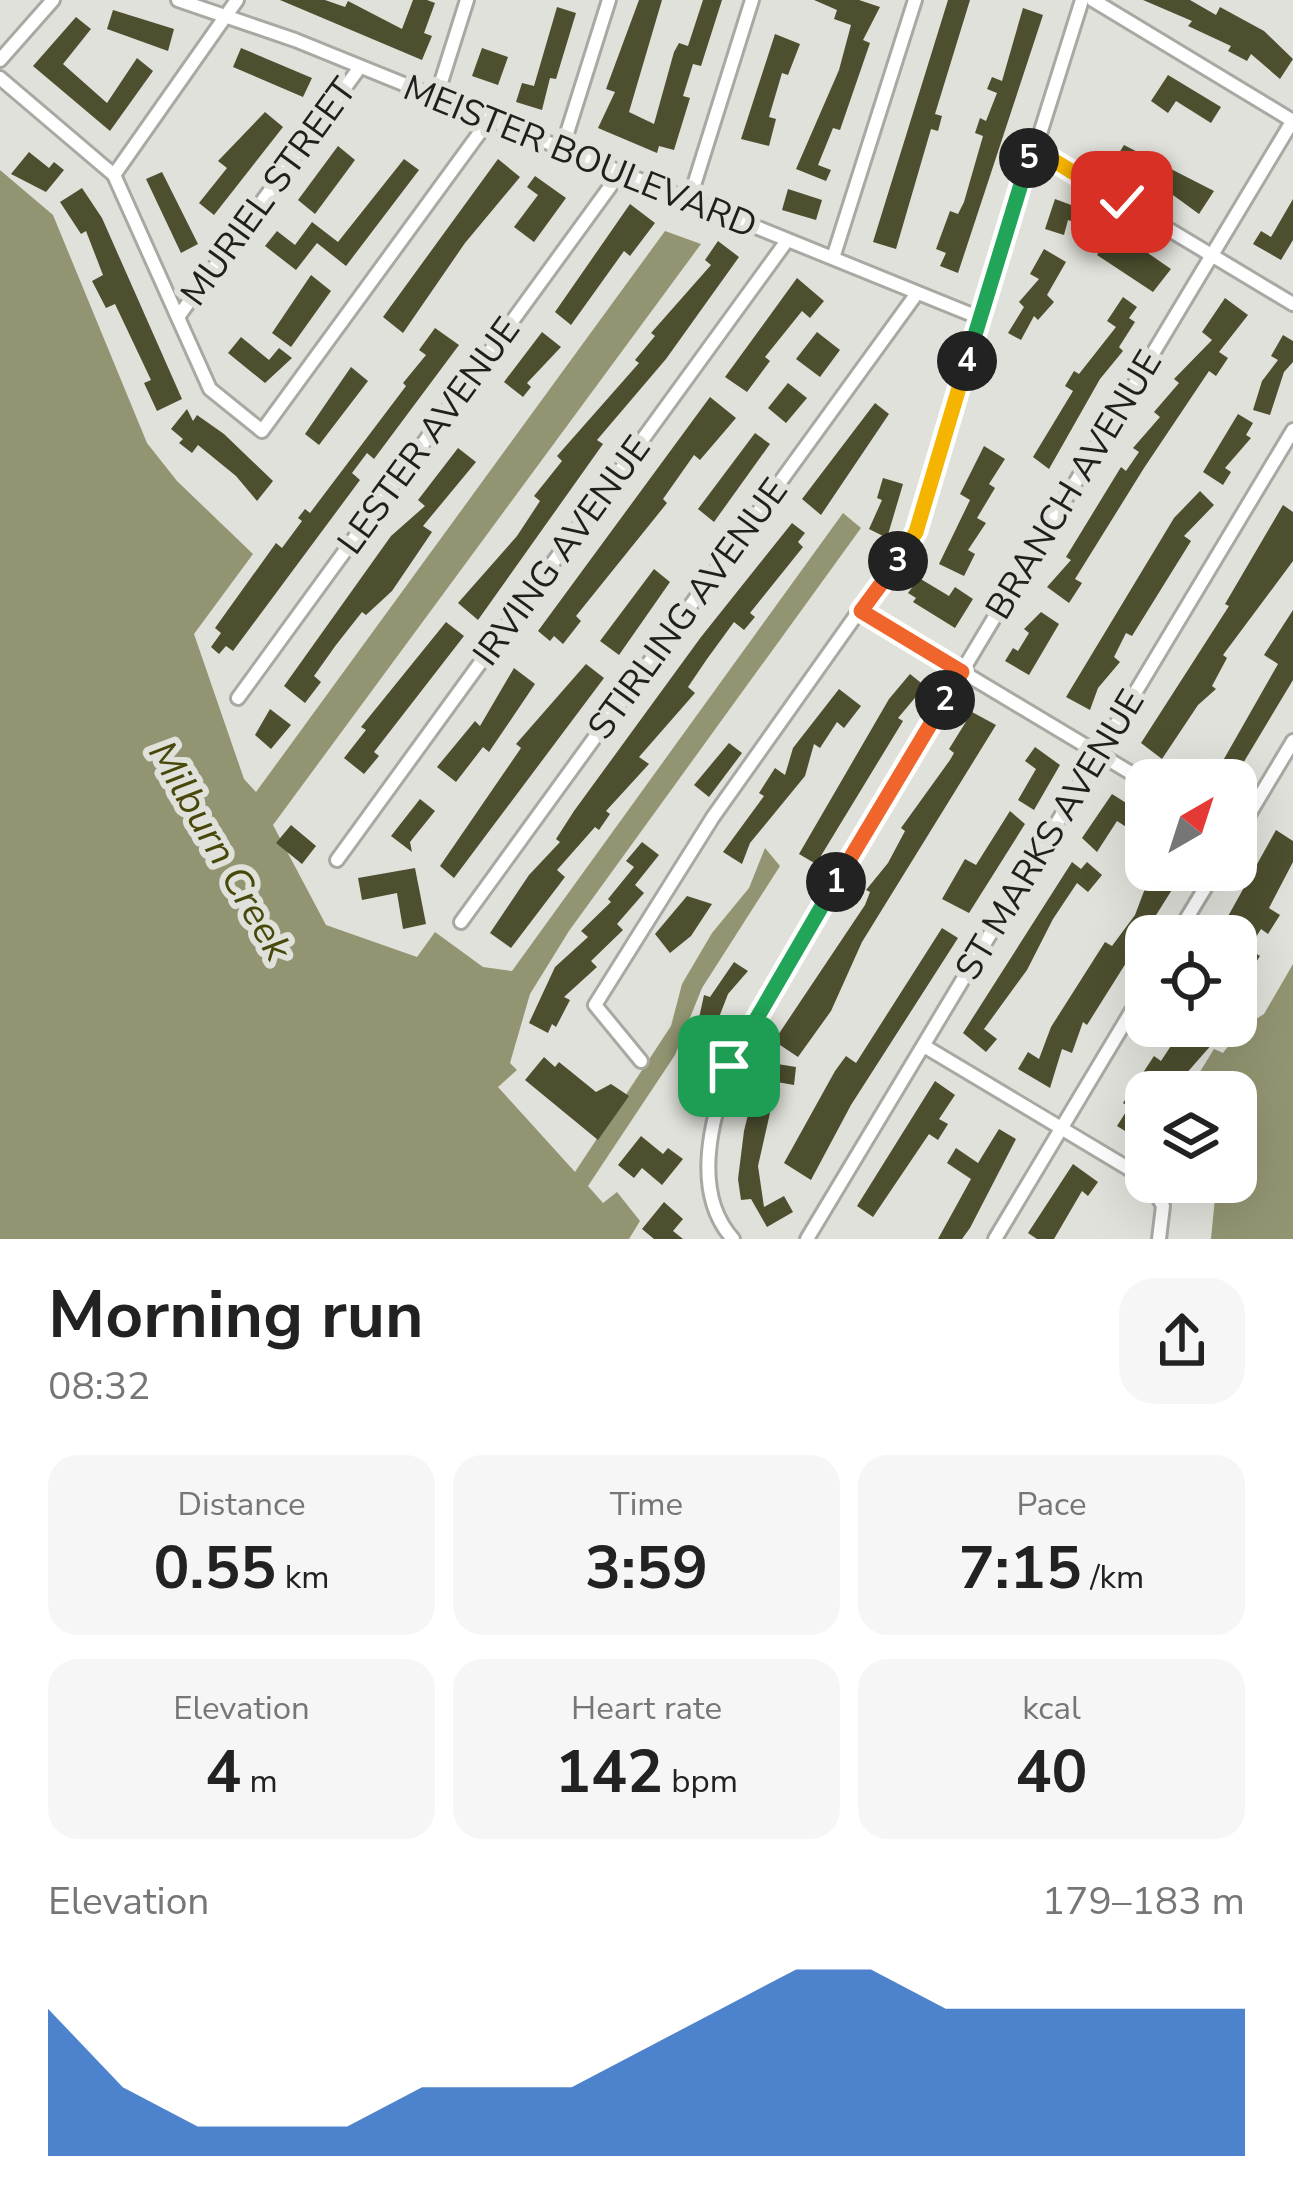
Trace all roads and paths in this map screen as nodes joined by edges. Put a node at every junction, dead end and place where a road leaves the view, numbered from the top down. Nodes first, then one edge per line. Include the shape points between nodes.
1 (52, 0) edge
2 (178, 0) edge
3 (237, 0) edge
4 (466, 0) edge
5 (609, 0) edge
6 (752, 0) edge
7 (915, 0) edge
8 (1082, 0) edge
9 (1093, 0) edge
10 (227, 16) junction
11 (0, 60) edge
12 (360, 68) junction
13 (0, 78) edge
14 (436, 98) junction
15 (489, 120) junction
16 (1293, 120) edge
17 (562, 148) junction
18 (1033, 148) junction
19 (620, 173) junction
20 (114, 175) junction
21 (689, 201) junction
22 (786, 242) junction
23 (1212, 255) junction
24 (833, 258) junction
25 (915, 296) junction
26 (1293, 304) edge
27 (178, 317) junction
28 (980, 318) junction
29 (1293, 430) edge
30 (861, 611) junction
31 (962, 672) junction
32 (238, 698) dead end
33 (1293, 741) edge
34 (1099, 754) junction
35 (1125, 769) edge
36 (1257, 801) edge
37 (337, 860) dead end
38 (460, 922) dead end
39 (1125, 1022) edge
40 (924, 1046) junction
41 (641, 1061) dead end
42 (1061, 1128) junction
43 (1125, 1166) edge
44 (1160, 1203) edge
45 (733, 1239) edge
46 (807, 1239) edge
47 (995, 1239) edge
48 (1159, 1239) edge

1 - 11 street
2 - 10 street, MEISTER BOULEVARD
3 - 10 street
4 - 14 street
5 - 17 street
6 - 21 street
7 - 24 street
8 - 18 street
9 - 16 street
10 - 12 street, MEISTER BOULEVARD
10 - 20 street
12 - 14 street, MEISTER BOULEVARD
12 - 27 street, MURIEL STREET
13 - 20 street
14 - 15 street, MEISTER BOULEVARD
15 - 17 street, MEISTER BOULEVARD
15 - 27 street via 262,431 210,389
16 - 23 street, BRANCH AVENUE
17 - 19 street, MEISTER BOULEVARD
18 - 23 street
18 - 28 street
19 - 21 street, MEISTER BOULEVARD
19 - 32 street, LESTER AVENUE
20 - 27 street
21 - 22 street, MEISTER BOULEVARD
22 - 24 street, MEISTER BOULEVARD
22 - 37 street, IRVING AVENUE
23 - 26 street
23 - 31 street, BRANCH AVENUE
24 - 25 street, MEISTER BOULEVARD
25 - 28 street, MEISTER BOULEVARD
25 - 38 street, STIRLING AVENUE
28 - 30 street via 916,532
29 - 34 street, ST MARKS AVENUE
30 - 31 street
30 - 41 street via 713,817 596,1005
31 - 34 street
31 - 45 street, BRANCH AVENUE via 729,1066 709,1180 713,1206
33 - 36 street
34 - 35 street
34 - 40 street, ST MARKS AVENUE
39 - 42 street
40 - 42 street
40 - 46 street, ST MARKS AVENUE
42 - 43 street
42 - 47 street
44 - 48 street

